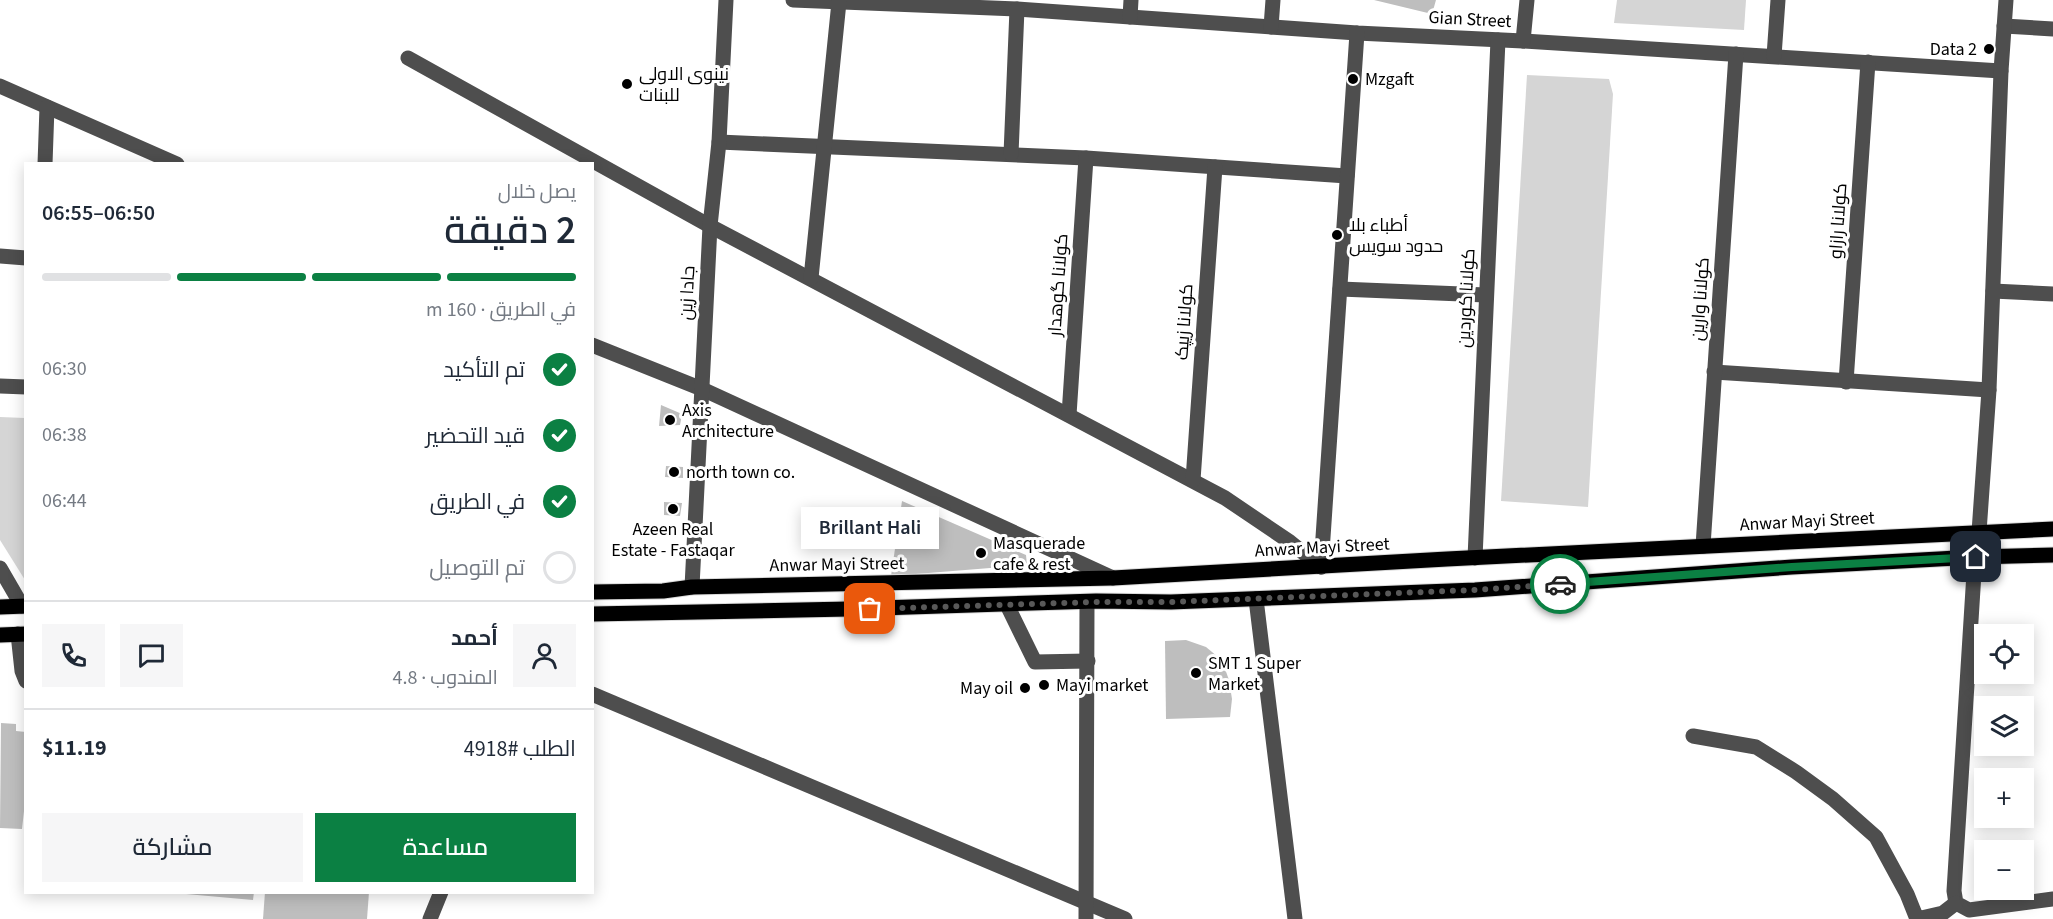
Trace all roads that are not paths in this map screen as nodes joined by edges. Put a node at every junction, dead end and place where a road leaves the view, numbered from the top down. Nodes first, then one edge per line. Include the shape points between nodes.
1 (726, 0) edge
2 (793, 0) edge
3 (1131, 0) edge
4 (1273, 0) edge
5 (1527, 0) edge
6 (1778, 0) edge
7 (2006, 0) edge
8 (862, 1) edge
9 (839, 2) junction
10 (1017, 9) junction
11 (1130, 17) junction
12 (2004, 26) junction
13 (1272, 27) junction
14 (2053, 29) edge
15 (1357, 33) junction
16 (1498, 40) junction
17 (1523, 41) junction
18 (1736, 54) junction
19 (1774, 56) junction
20 (408, 58) dead end
21 (1868, 62) junction
22 (2001, 70) junction
23 (0, 86) edge
24 (47, 107) junction
25 (719, 142) junction
26 (823, 146) junction
27 (1011, 154) junction
28 (1086, 158) junction
29 (45, 162) edge
30 (172, 162) edge
31 (1215, 167) junction
32 (1347, 176) junction
33 (710, 226) junction
34 (0, 256) edge
35 (24, 258) edge
36 (811, 278) junction
37 (1340, 289) junction
38 (1993, 291) junction
39 (2053, 294) edge
40 (1486, 295) junction
41 (594, 346) edge
42 (1714, 372) junction
43 (1846, 382) junction
44 (0, 386) edge
45 (24, 387) edge
46 (702, 388) junction
47 (1989, 390) junction
48 (1069, 415) junction
49 (1193, 480) junction
50 (2053, 529) edge
51 (1979, 532) junction
52 (1702, 546) junction
53 (2053, 555) edge
54 (1976, 557) junction
55 (1475, 558) junction
56 (1321, 567) junction
57 (0, 568) edge
58 (1113, 578) junction
59 (848, 584) junction
60 (693, 587) junction
61 (594, 592) edge
62 (1256, 599) junction
63 (1087, 602) junction
64 (1007, 605) junction
65 (24, 606) edge
66 (0, 607) edge
67 (849, 609) junction
68 (594, 614) edge
69 (22, 634) edge
70 (0, 635) edge
71 (1088, 661) junction
72 (24, 676) edge
73 (594, 695) edge
74 (1693, 736) dead end
75 (440, 894) edge
76 (2053, 899) edge
77 (1087, 902) junction
78 (1956, 903) junction
79 (430, 919) edge
80 (1086, 919) edge
81 (1125, 919) edge
82 (1296, 919) edge
83 (1910, 919) edge
84 (1917, 919) edge

1 - 25 street, جادا زین
2 - 9 street, Gian Street
3 - 11 street
4 - 13 street
5 - 17 street
6 - 19 street
7 - 12 street
8 - 9 street, Gian Street
8 - 10 street, Gian Street
9 - 26 street
10 - 11 street, Gian Street
10 - 27 street
11 - 13 street, Gian Street
12 - 14 street
12 - 22 street
13 - 15 street, Gian Street
15 - 16 street, Gian Street
15 - 32 street
16 - 17 street, Gian Street
16 - 40 street, کولانا کوردین
17 - 18 street, Gian Street
18 - 19 street, Gian Street
18 - 42 street, کولانا وارین
19 - 21 street, Gian Street
20 - 33 street
21 - 22 street, Gian Street
21 - 43 street, کولانا رازاو
22 - 38 street
23 - 24 street
24 - 29 street
24 - 30 street
25 - 26 street
25 - 33 street, جادا زین
26 - 27 street
26 - 36 street
27 - 28 street
28 - 31 street
28 - 48 street, کولانا گوهدار
31 - 32 street
31 - 49 street, کولانا زیپک
32 - 37 street
33 - 36 street
33 - 46 street, جادا زین
34 - 35 street
36 - 48 street
37 - 40 street
37 - 56 street
38 - 39 street
38 - 47 street
40 - 55 street, کولانا کوردین
41 - 46 street
42 - 43 street
42 - 52 street, کولانا وارین
43 - 47 street
44 - 45 street
46 - 58 street
46 - 60 street, جادا زین
47 - 51 street
48 - 49 street
49 - 56 street via 1258,519
50 - 51 main road, Anwar Mayi Street
51 - 52 main road, Anwar Mayi Street
52 - 55 main road, Anwar Mayi Street
53 - 54 main road
54 - 62 main road via 1475,590
54 - 78 street
55 - 56 main road, Anwar Mayi Street
56 - 58 main road, Anwar Mayi Street
57 - 65 street
58 - 59 main road, Anwar Mayi Street
59 - 60 main road, Anwar Mayi Street
59 - 67 main road
60 - 61 main road, Anwar Mayi Street
62 - 63 main road
62 - 82 street
63 - 64 main road
63 - 71 street
64 - 67 main road
64 - 71 street via 1035,662
65 - 66 main road
67 - 68 main road
69 - 70 main road
69 - 72 street
71 - 77 street
73 - 77 street
74 - 84 street via 1756,747 1833,799 1876,837
75 - 79 street
76 - 78 street via 1969,910
77 - 80 street
77 - 81 street
78 - 84 street via 1942,913
83 - 84 street

